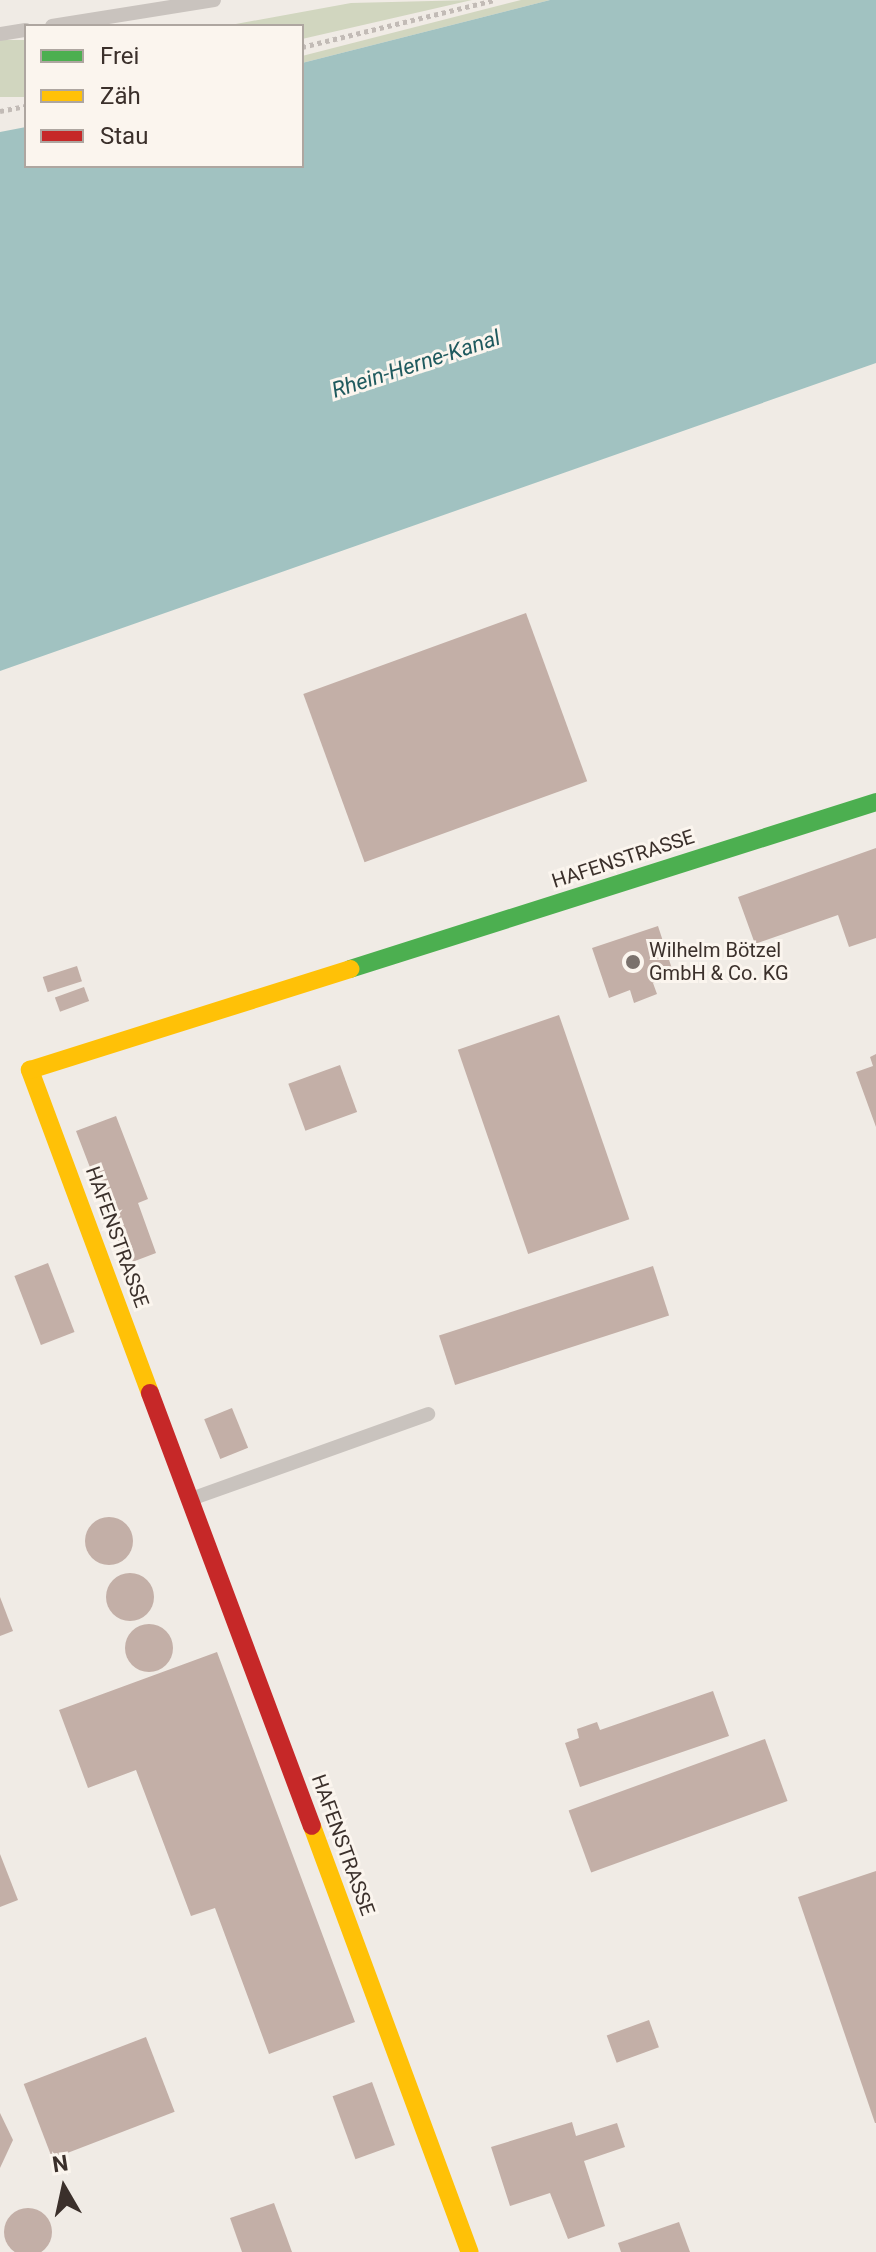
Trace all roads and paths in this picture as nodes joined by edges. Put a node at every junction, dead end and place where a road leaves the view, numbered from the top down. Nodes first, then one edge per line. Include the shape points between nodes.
1 (214, 0) edge
2 (495, 0) edge
3 (64, 24) edge
4 (24, 30) edge
5 (0, 34) edge
6 (304, 47) edge
7 (24, 106) edge
8 (0, 111) edge
9 (876, 802) edge
10 (428, 1414) dead end
11 (191, 1499) junction
12 (470, 2252) edge

1 - 3 lane
2 - 6 path
4 - 5 lane
7 - 8 path
9 - 11 street, HAFENSTRASSE via 30,1070
10 - 11 lane
11 - 12 street, HAFENSTRASSE

